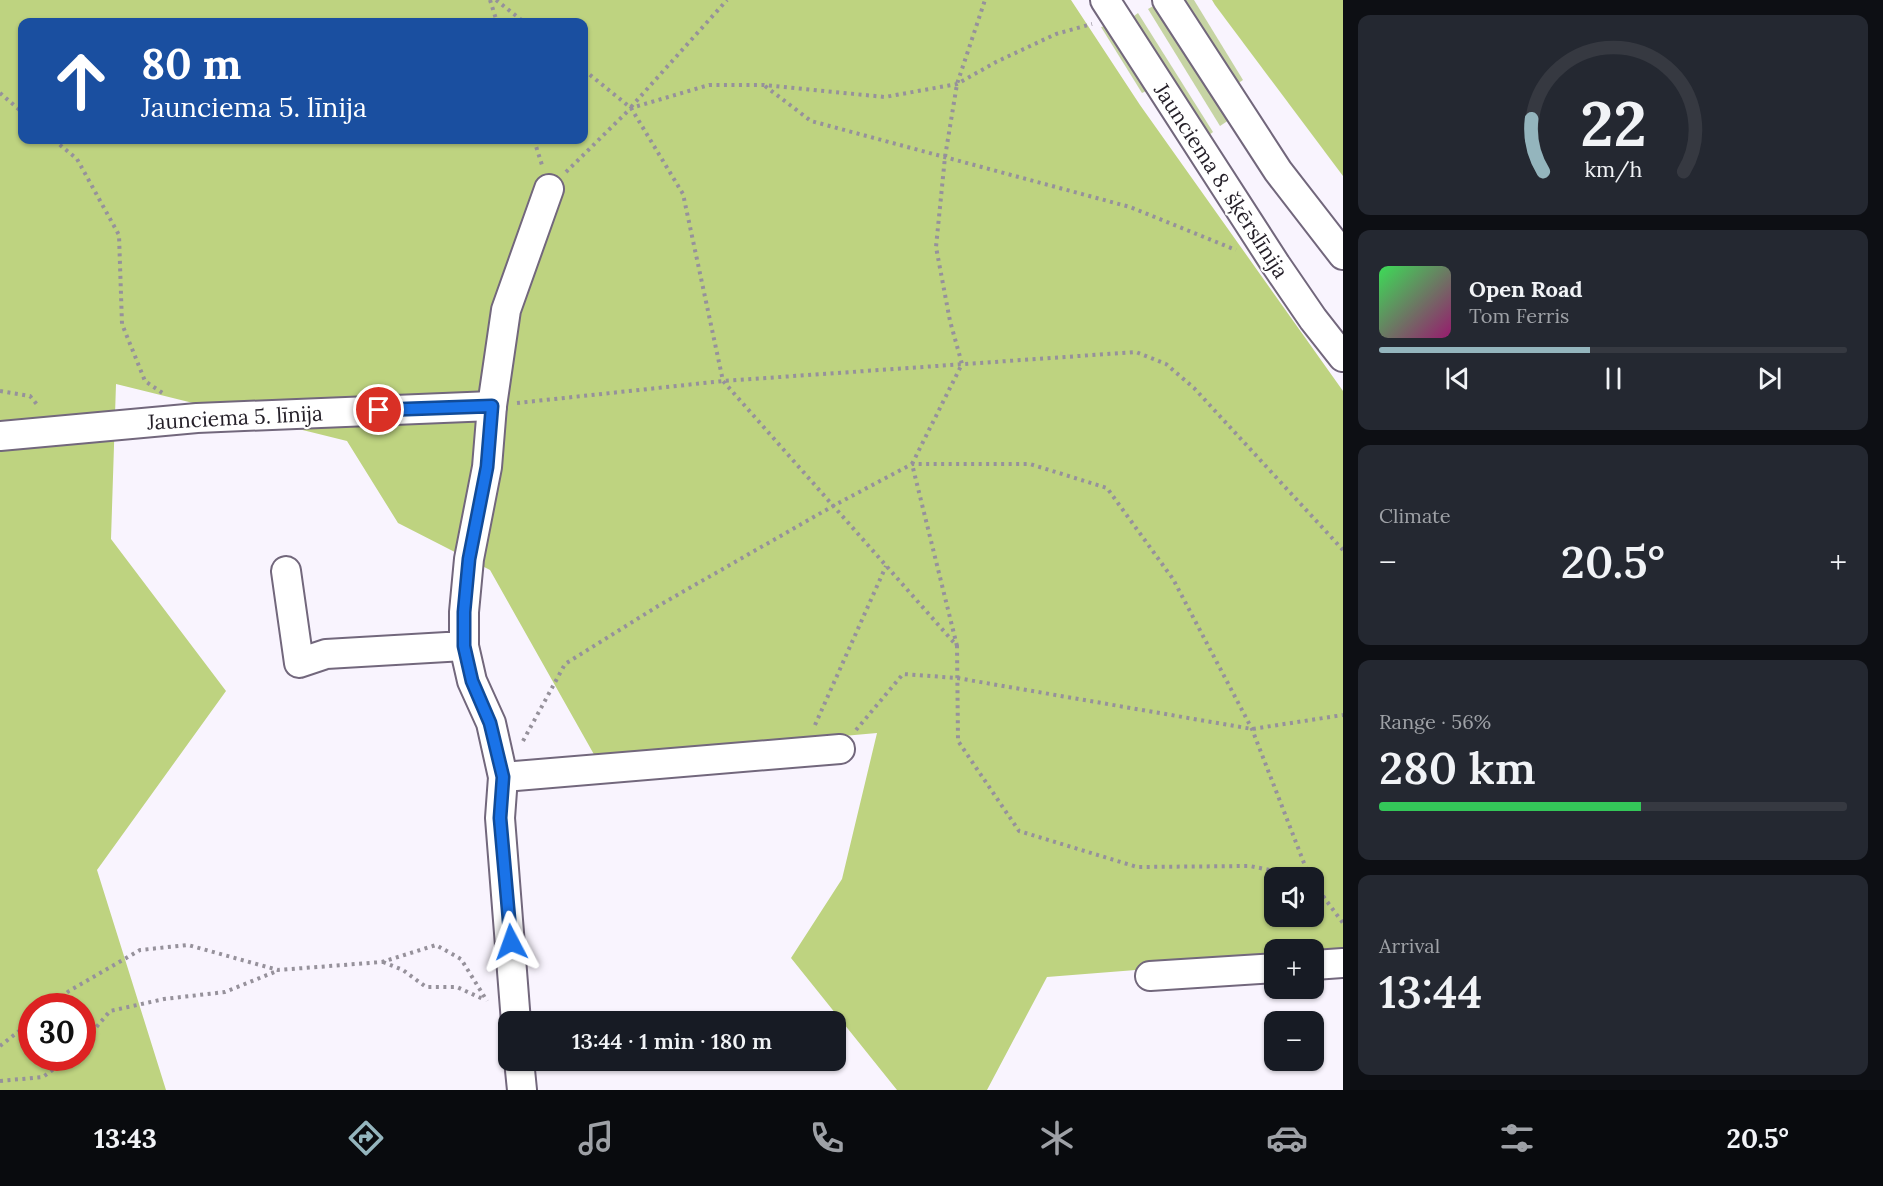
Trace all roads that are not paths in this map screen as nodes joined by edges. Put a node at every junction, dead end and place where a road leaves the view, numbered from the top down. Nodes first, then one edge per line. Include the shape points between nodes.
1 (1167, 0) edge
2 (1100, 12) edge
3 (549, 189) road end
4 (1343, 255) edge
5 (1343, 357) edge
6 (492, 406) junction
7 (0, 436) edge
8 (286, 571) dead end
9 (464, 646) junction
10 (840, 749) road end
11 (503, 777) junction
12 (1343, 963) edge
13 (1324, 964) edge
14 (1264, 969) edge
15 (1150, 976) dead end
16 (504, 1011) edge
17 (520, 1071) edge
18 (522, 1090) edge

1 - 4 street via 1278,171
2 - 5 street, Jaunciema 8. šķērslīnija
3 - 6 street via 506,310
6 - 7 street, Jaunciema 5. līnija via 197,418
6 - 9 street via 487,467 469,559
8 - 9 street via 299,663 326,654
9 - 11 street
10 - 11 street
11 - 16 street via 500,818
12 - 13 street
14 - 15 street
17 - 18 street

